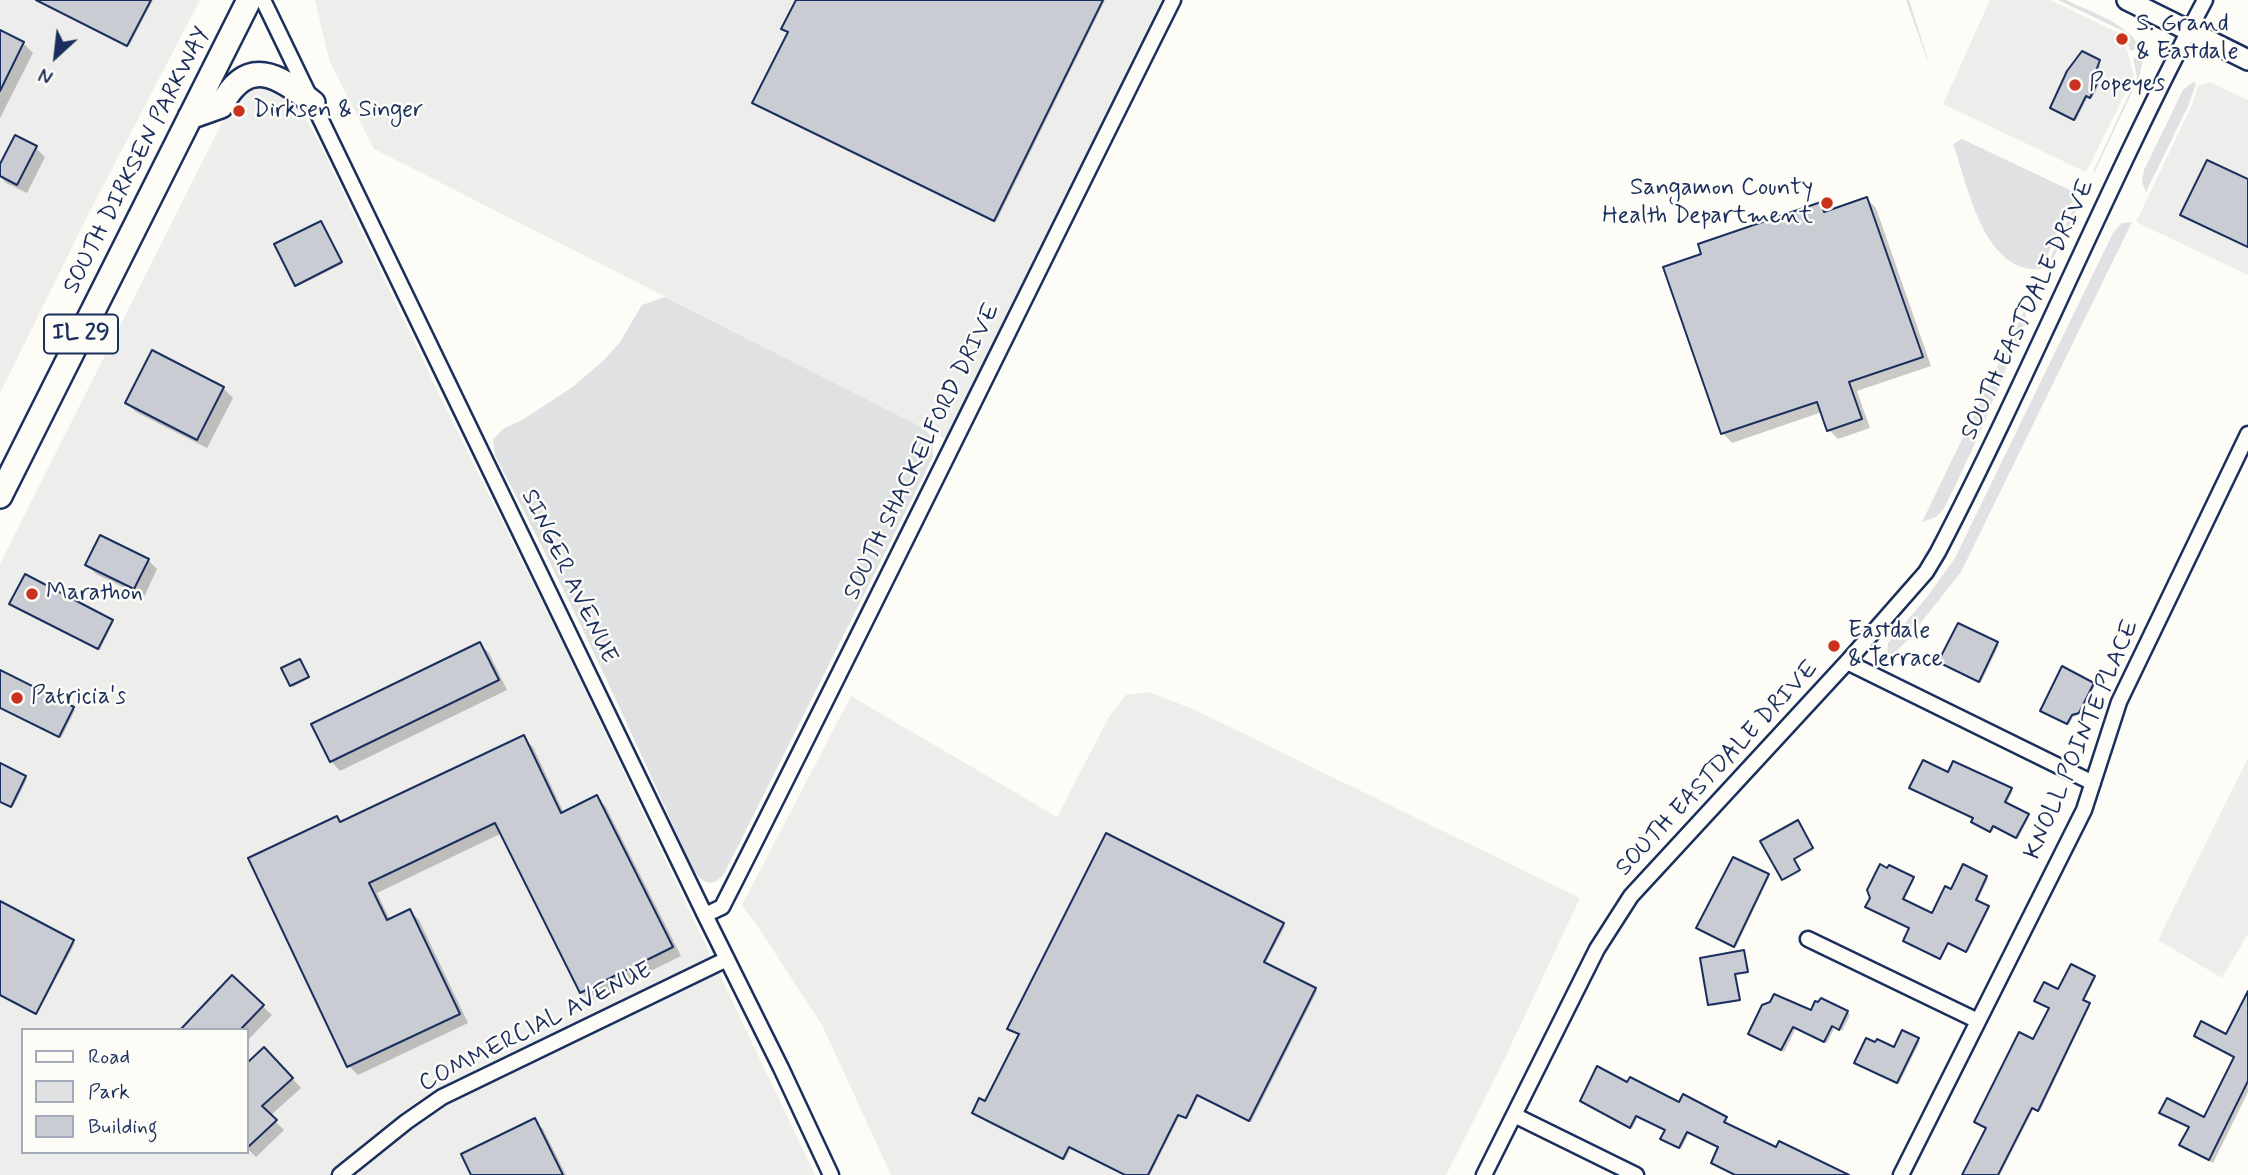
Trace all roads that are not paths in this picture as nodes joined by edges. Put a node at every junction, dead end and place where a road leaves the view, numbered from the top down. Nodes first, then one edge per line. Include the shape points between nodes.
1 (249, 0) edge
2 (263, 0) edge
3 (1173, 0) edge
4 (2127, 0) edge
5 (2205, 0) edge
6 (2189, 30) junction
7 (2248, 60) edge
8 (313, 103) junction
9 (190, 117) junction
10 (2248, 434) edge
11 (0, 496) edge
12 (1847, 662) junction
13 (2093, 783) junction
14 (705, 915) junction
15 (1808, 939) dead end
16 (727, 960) junction
17 (1978, 1021) junction
18 (1514, 1115) junction
19 (340, 1175) edge
20 (831, 1175) edge
21 (1484, 1175) edge
22 (1636, 1175) edge
23 (1901, 1175) edge

1 - 9 main road, SOUTH DIRKSEN PARKWAY / IL 29
2 - 8 street, SINGER AVENUE
3 - 14 street, SOUTH SHACKELFORD DRIVE via 807,741 722,907
4 - 6 main road
5 - 6 street, SOUTH EASTDALE DRIVE
6 - 7 main road
6 - 12 street, SOUTH EASTDALE DRIVE via 1938,552 1926,572
8 - 9 main road via 282,79 257,74 230,88 221,106
8 - 14 street, SINGER AVENUE
9 - 11 main road, SOUTH DIRKSEN PARKWAY / IL 29
10 - 13 street, KNOLL POINTE PLACE via 2125,689
12 - 13 street
12 - 18 street, SOUTH EASTDALE DRIVE via 1631,896 1597,950
13 - 17 street, KNOLL POINTE PLACE via 2084,810
14 - 16 street, SINGER AVENUE
15 - 17 street
16 - 19 street, COMMERCIAL AVENUE via 442,1097
16 - 20 street, SINGER AVENUE
17 - 23 street, KNOLL POINTE PLACE
18 - 21 street, SOUTH EASTDALE DRIVE
18 - 22 street

